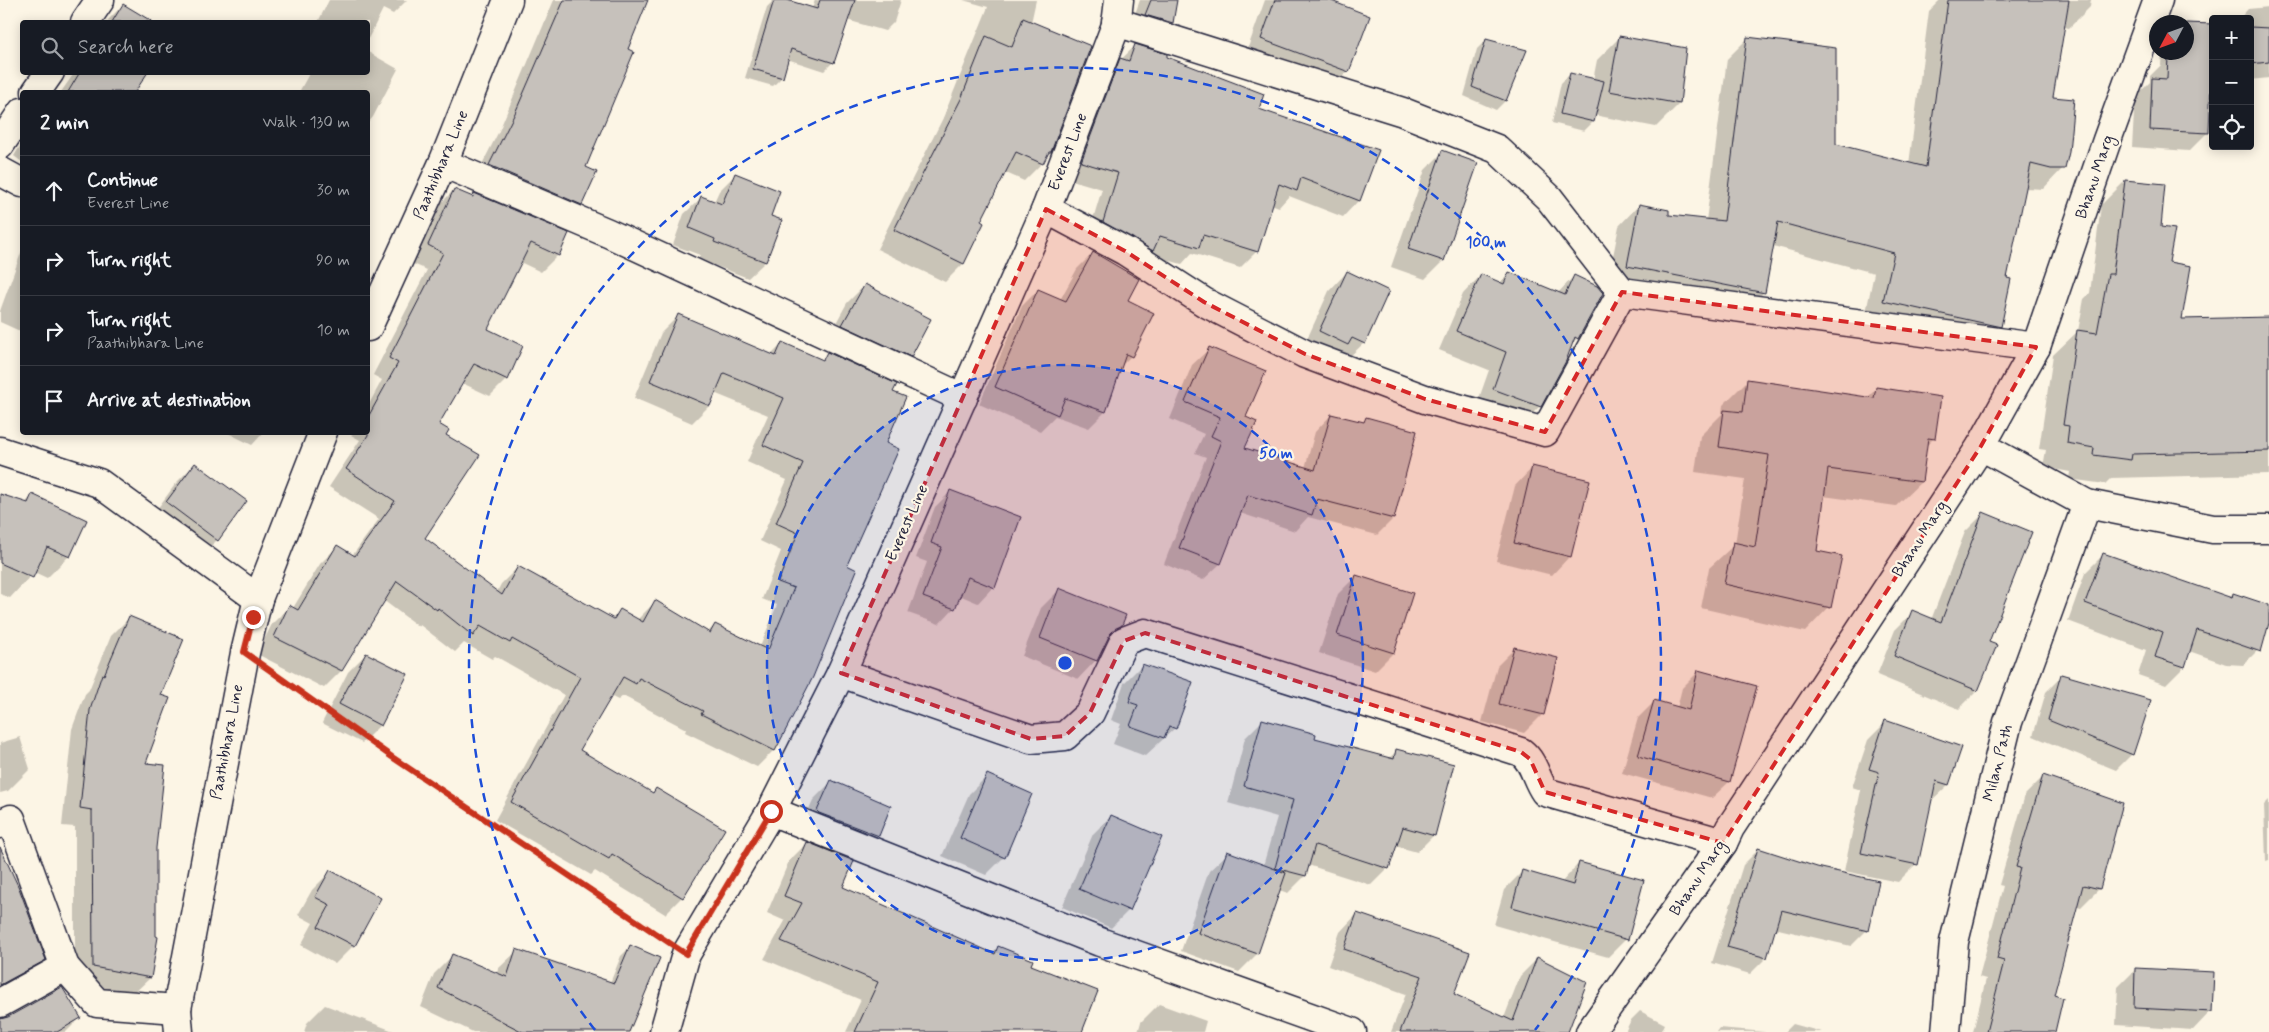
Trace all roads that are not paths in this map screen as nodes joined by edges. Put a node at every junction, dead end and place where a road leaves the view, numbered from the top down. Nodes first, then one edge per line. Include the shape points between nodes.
1 (100, 0) edge
2 (508, 0) edge
3 (2158, 0) edge
4 (1118, 11) edge
5 (85, 20) edge
6 (48, 75) edge
7 (37, 90) edge
8 (20, 115) edge
9 (0, 145) edge
10 (443, 163) junction
11 (0, 171) edge
12 (20, 181) edge
13 (1046, 209) junction
14 (1622, 292) junction
15 (370, 323) edge
16 (2036, 348) junction
17 (963, 398) junction
18 (321, 435) edge
19 (1981, 446) junction
20 (0, 451) edge
21 (2087, 504) junction
22 (2269, 529) edge
23 (258, 599) junction
24 (841, 673) junction
25 (771, 811) junction
26 (0, 824) edge
27 (1723, 843) junction
28 (65, 967) junction
29 (0, 1003) edge
30 (178, 1021) edge
31 (664, 1032) edge
32 (1352, 1032) edge
33 (1590, 1032) edge
34 (1946, 1032) edge

1 - 5 street
2 - 10 street, Paathibhara Line
3 - 16 street, Bhanu Marg
4 - 13 street, Everest Line
4 - 14 street via 1403,112 1497,149 1549,198
6 - 7 street
8 - 9 street
10 - 15 street, Paathibhara Line
10 - 17 street via 608,233
11 - 12 street
13 - 14 street via 1125,251 1204,302 1305,354 1425,399 1545,432
13 - 17 street, Everest Line
14 - 16 street
16 - 19 street, Bhanu Marg
17 - 24 street, Everest Line
18 - 23 street, Paathibhara Line
19 - 21 street
19 - 27 street, Bhanu Marg
20 - 23 street via 99,483
21 - 22 street via 2213,529
21 - 34 street, Milan Path via 2008,722 1954,942
23 - 30 street, Paathibhara Line via 244,652
24 - 25 street, Everest Line
24 - 27 street via 1031,740 1065,736 1090,714 1124,641 1145,633 1521,752 1530,759 1538,783 1545,792
25 - 31 street, Everest Line via 686,954
25 - 32 street via 1100,942
26 - 28 street via 12,819
27 - 33 street, Bhanu Marg
28 - 29 street
28 - 30 street via 97,1003

